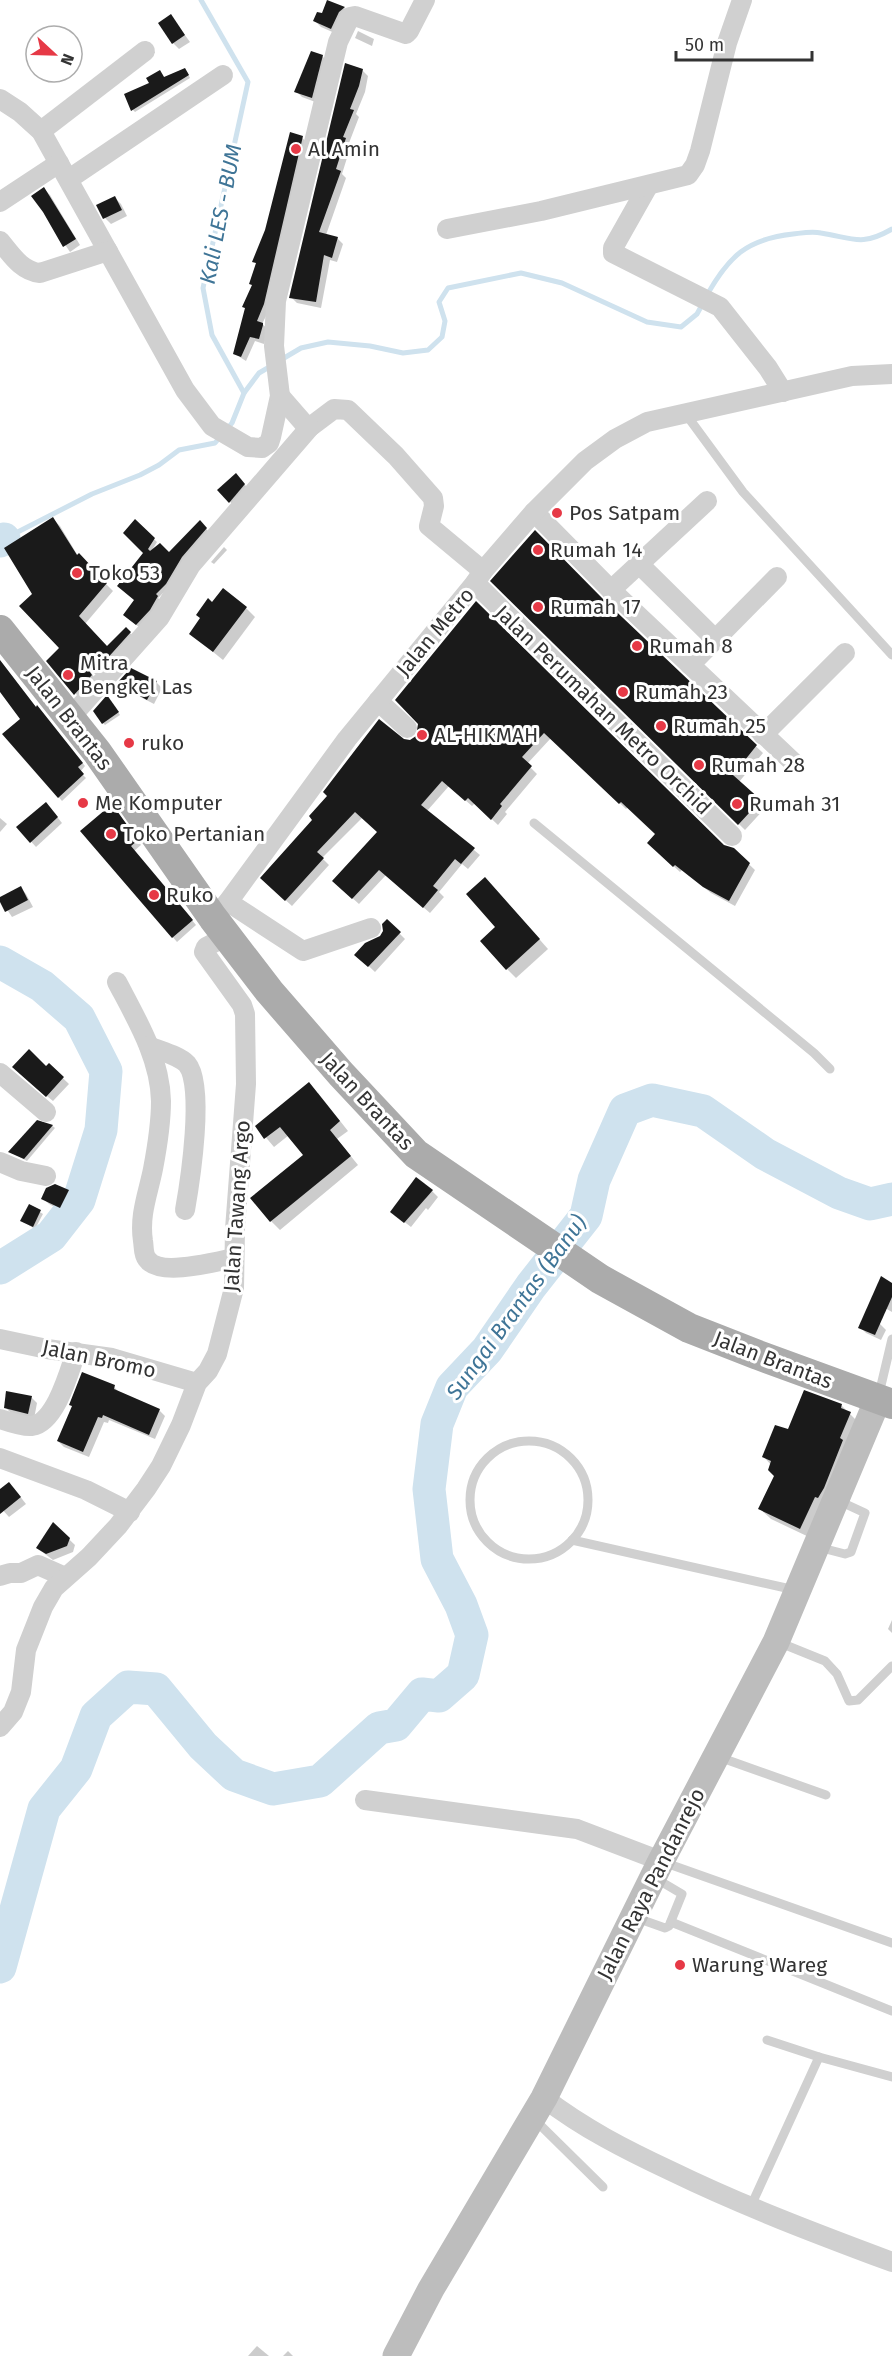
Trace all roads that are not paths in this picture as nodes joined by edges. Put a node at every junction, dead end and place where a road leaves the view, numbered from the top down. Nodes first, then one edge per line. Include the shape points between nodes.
1 (425, 0) edge
2 (742, 0) edge
3 (145, 51) dead end
4 (224, 75) dead end
5 (0, 99) edge
6 (41, 131) junction
7 (64, 171) junction
8 (648, 186) junction
9 (0, 202) edge
10 (447, 229) dead end
11 (0, 241) edge
12 (108, 251) junction
13 (892, 374) edge
14 (783, 392) junction
15 (280, 396) junction
16 (685, 413) junction
17 (310, 427) junction
18 (707, 501) dead end
19 (534, 512) junction
20 (640, 565) junction
21 (479, 577) junction
22 (777, 577) dead end
23 (611, 590) junction
24 (0, 630) edge
25 (715, 639) junction
26 (845, 653) dead end
27 (892, 655) edge
28 (690, 664) junction
29 (378, 701) junction
30 (70, 718) junction
31 (407, 728) dead end
32 (763, 735) junction
33 (793, 762) dead end
34 (534, 823) dead end
35 (732, 836) dead end
36 (223, 919) junction
37 (371, 928) dead end
38 (117, 982) dead end
39 (149, 1046) junction
40 (830, 1069) dead end
41 (0, 1073) edge
42 (45, 1112) dead end
43 (0, 1162) edge
44 (46, 1176) dead end
45 (185, 1210) dead end
46 (234, 1258) junction
47 (0, 1339) edge
48 (892, 1339) edge
49 (76, 1352) junction
50 (197, 1383) junction
51 (885, 1402) edge
52 (0, 1419) edge
53 (0, 1458) edge
54 (130, 1512) junction
55 (572, 1540) junction
56 (0, 1576) edge
57 (65, 1577) junction
58 (799, 1591) junction
59 (776, 1642) junction
60 (892, 1666) edge
61 (0, 1726) edge
62 (717, 1756) junction
63 (826, 1795) dead end
64 (365, 1800) dead end
65 (657, 1869) junction
66 (634, 1917) junction
67 (671, 1922) junction
68 (892, 1943) edge
69 (892, 2011) edge
70 (767, 2040) dead end
71 (819, 2057) junction
72 (892, 2078) edge
73 (538, 2107) junction
74 (603, 2187) dead end
75 (750, 2208) junction
76 (892, 2262) edge
77 (396, 2356) edge

1 - 15 street via 406,34 355,16 350,17 343,31 276,301
2 - 8 street via 695,165 688,175
3 - 6 street
4 - 7 street
5 - 6 street
6 - 7 street
7 - 9 street
7 - 12 street
8 - 10 street
8 - 14 street via 613,253 711,303 768,368
11 - 12 street via 17,261 40,273
12 - 15 street via 184,390 212,426 248,447 262,448 269,443
13 - 14 street, Jalan Metro via 852,376
14 - 16 street, Jalan Metro
15 - 17 street via 304,426
16 - 19 street, Jalan Metro via 647,422 615,439 585,461
16 - 27 lane via 743,492
17 - 21 street, Jalan Perumahan Metro Orchid via 334,409 348,410 434,498 429,526
17 - 30 street via 191,565 160,617
18 - 20 street
19 - 21 street, Jalan Metro
19 - 23 street
20 - 23 street
20 - 25 street
21 - 29 street, Jalan Metro
21 - 35 street, Jalan Perumahan Metro Orchid
22 - 25 street
23 - 28 street
24 - 30 main road, Jalan Brantas
25 - 28 street
26 - 32 street
28 - 32 street
29 - 31 street
29 - 36 street, Jalan Metro via 346,739
30 - 36 main road, Jalan Brantas
32 - 33 street
34 - 40 lane
36 - 37 street via 303,951
36 - 46 street, Jalan Tawang Argo via 204,952 242,1005 244,1014 246,1084
36 - 51 main road, Jalan Brantas via 276,1000 416,1154 600,1279 689,1328
38 - 39 street
39 - 45 street via 181,1060 192,1075 195,1132
39 - 46 street via 161,1101 153,1169 142,1218 145,1256 154,1264 169,1268
41 - 42 street
43 - 44 street
46 - 50 street, Jalan Tawang Argo via 234,1288 222,1336 208,1371
47 - 49 street, Jalan Bromo
48 - 51 lane
49 - 50 street, Jalan Bromo via 112,1358
49 - 52 street via 59,1398 42,1420 32,1426
50 - 54 street, Jalan Tawang Argo via 161,1466
51 - 58 main road, Jalan Raya Pandanrejo via 836,1500
53 - 54 street via 97,1495
54 - 57 street, Jalan Tawang Argo
55 - 55 lane via 555,1553 536,1559 515,1558 496,1550 481,1536 472,1517 470,1497 474,1477 486,1459 502,1447 522,1441 543,1442 561,1450 576,1464 585,1483 588,1503 583,1523
55 - 58 lane
56 - 57 street via 38,1565
57 - 61 street, Jalan Tawang Argo via 54,1588 33,1630 26,1650 21,1692 13,1712
58 - 59 main road, Jalan Raya Pandanrejo
59 - 60 lane via 825,1661 837,1674 849,1701 858,1700
59 - 62 main road, Jalan Raya Pandanrejo
62 - 63 lane
62 - 65 main road, Jalan Raya Pandanrejo
64 - 65 street via 577,1828
65 - 66 main road, Jalan Raya Pandanrejo
65 - 67 lane via 682,1894
65 - 68 lane
66 - 67 lane via 664,1928
66 - 73 main road, Jalan Raya Pandanrejo
67 - 69 lane
70 - 71 lane
71 - 72 lane
71 - 75 lane
73 - 74 lane
73 - 75 street
73 - 77 main road, Jalan Raya Pandanrejo
75 - 76 street

